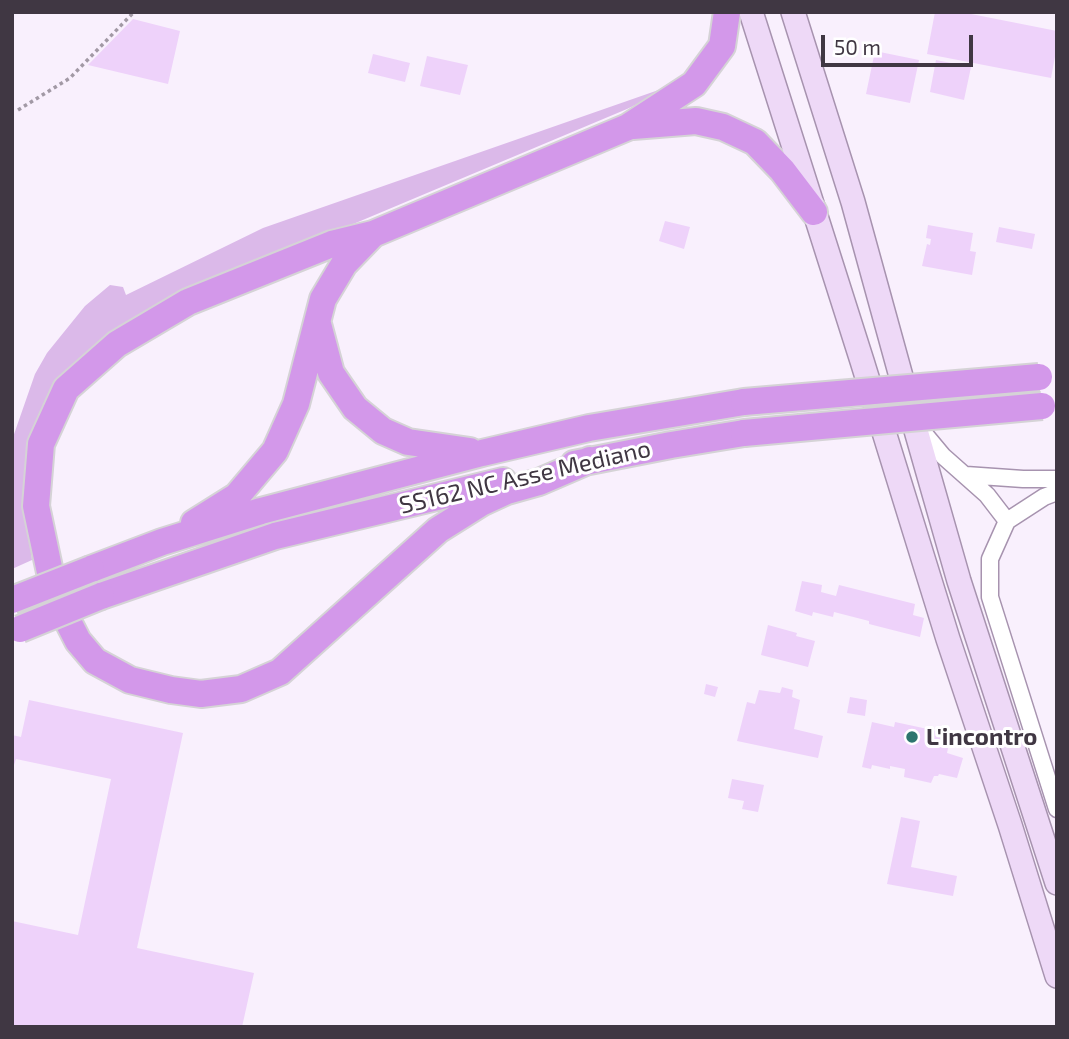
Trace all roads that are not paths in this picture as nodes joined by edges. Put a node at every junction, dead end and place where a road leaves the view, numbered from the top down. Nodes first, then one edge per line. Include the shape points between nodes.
1 (727, 12) edge
2 (751, 12) edge
3 (793, 12) edge
4 (628, 127) junction
5 (814, 212) junction
6 (373, 234) junction
7 (318, 324) junction
8 (1048, 376) edge
9 (1050, 405) edge
10 (913, 420) junction
11 (482, 453) junction
12 (590, 460) junction
13 (966, 475) junction
14 (1057, 479) edge
15 (1057, 492) edge
16 (1007, 521) junction
17 (162, 542) junction
18 (12, 600) edge
19 (16, 631) edge
20 (1057, 809) edge
21 (1057, 883) edge
22 (1057, 976) edge

1 - 4 highway via 722,46 694,84
2 - 5 main road
3 - 10 main road via 853,202
4 - 5 highway via 696,121 755,142
4 - 6 highway
5 - 22 main road
6 - 7 highway via 344,264 323,299
6 - 12 highway via 332,244 188,302 117,344 66,389 41,444 36,506 55,596 95,661 130,680 171,690 201,694 241,689 280,672 438,530 507,491
7 - 11 highway via 331,373 355,408 383,431 408,442
7 - 17 highway via 296,404 275,451 237,496
8 - 11 highway, SS162 NC Asse Mediano, bridge via 744,402 589,428
9 - 12 highway, SS162 NC Asse Mediano, bridge via 744,433
10 - 13 street
10 - 21 main road via 959,581
11 - 17 highway, SS162 NC Asse Mediano
12 - 19 highway, SS162 NC Asse Mediano, bridge via 275,536
13 - 14 street
13 - 16 street
15 - 16 street
16 - 20 street via 990,559 990,597
17 - 18 highway, SS162 NC Asse Mediano, bridge

